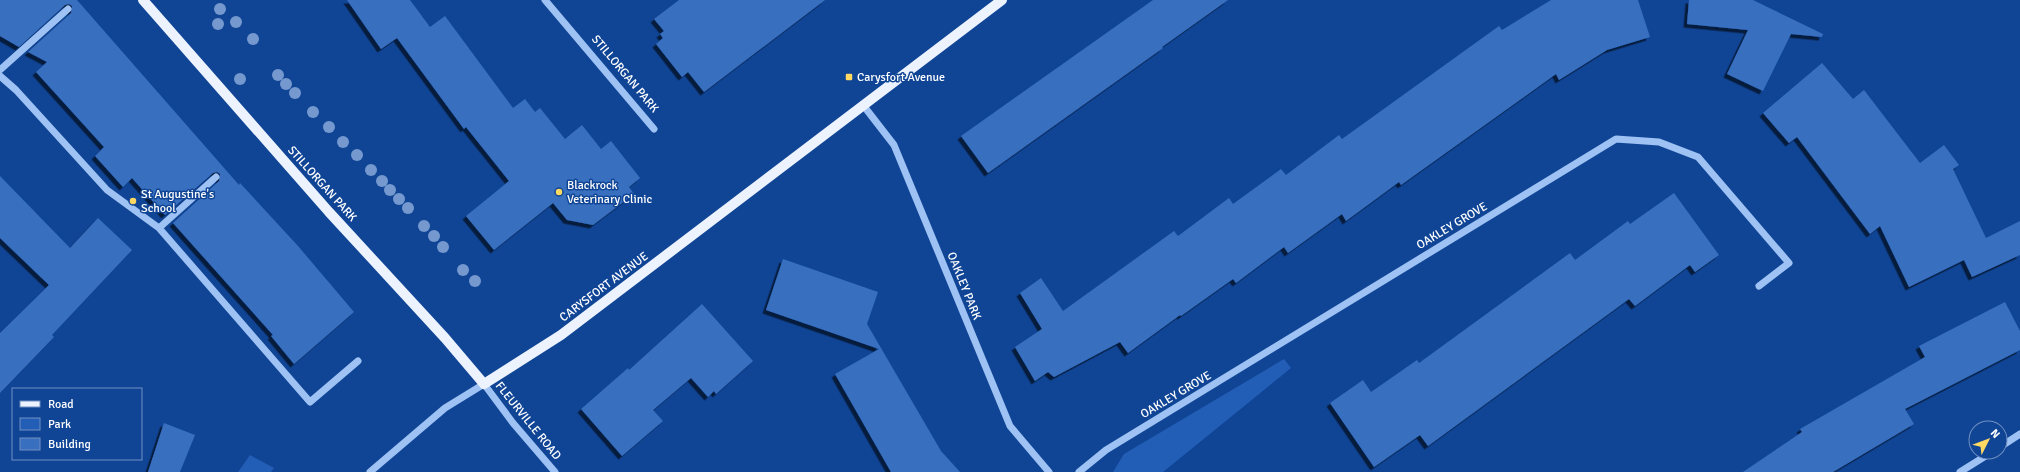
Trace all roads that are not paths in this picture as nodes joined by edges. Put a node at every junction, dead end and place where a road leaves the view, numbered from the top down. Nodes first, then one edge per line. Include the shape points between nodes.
1 (143, 0) edge
2 (544, 0) edge
3 (1002, 0) edge
4 (68, 9) dead end
5 (0, 70) edge
6 (0, 76) edge
7 (863, 105) junction
8 (654, 129) dead end
9 (216, 177) dead end
10 (159, 228) junction
11 (1759, 286) dead end
12 (358, 361) dead end
13 (484, 384) junction
14 (2020, 434) edge
15 (2008, 442) edge
16 (1979, 460) edge
17 (370, 472) edge
18 (556, 472) edge
19 (1049, 472) edge
20 (1079, 472) edge
21 (1960, 472) edge

1 - 13 main road, STILLORGAN PARK
2 - 8 street, STILLORGAN PARK
3 - 7 main road, CARYSFORT AVENUE
4 - 5 street
6 - 10 street via 16,90 107,190
7 - 13 main road, CARYSFORT AVENUE via 548,345
7 - 19 street, OAKLEY PARK via 894,144 1010,426
9 - 10 street
10 - 12 street via 310,402
11 - 20 street, OAKLEY GROVE via 1789,263 1698,157 1658,142 1616,139 1106,450
13 - 17 street, CARYSFORT AVENUE via 445,408
13 - 18 street, FLEURVILLE ROAD via 513,423
14 - 15 street
16 - 21 street

